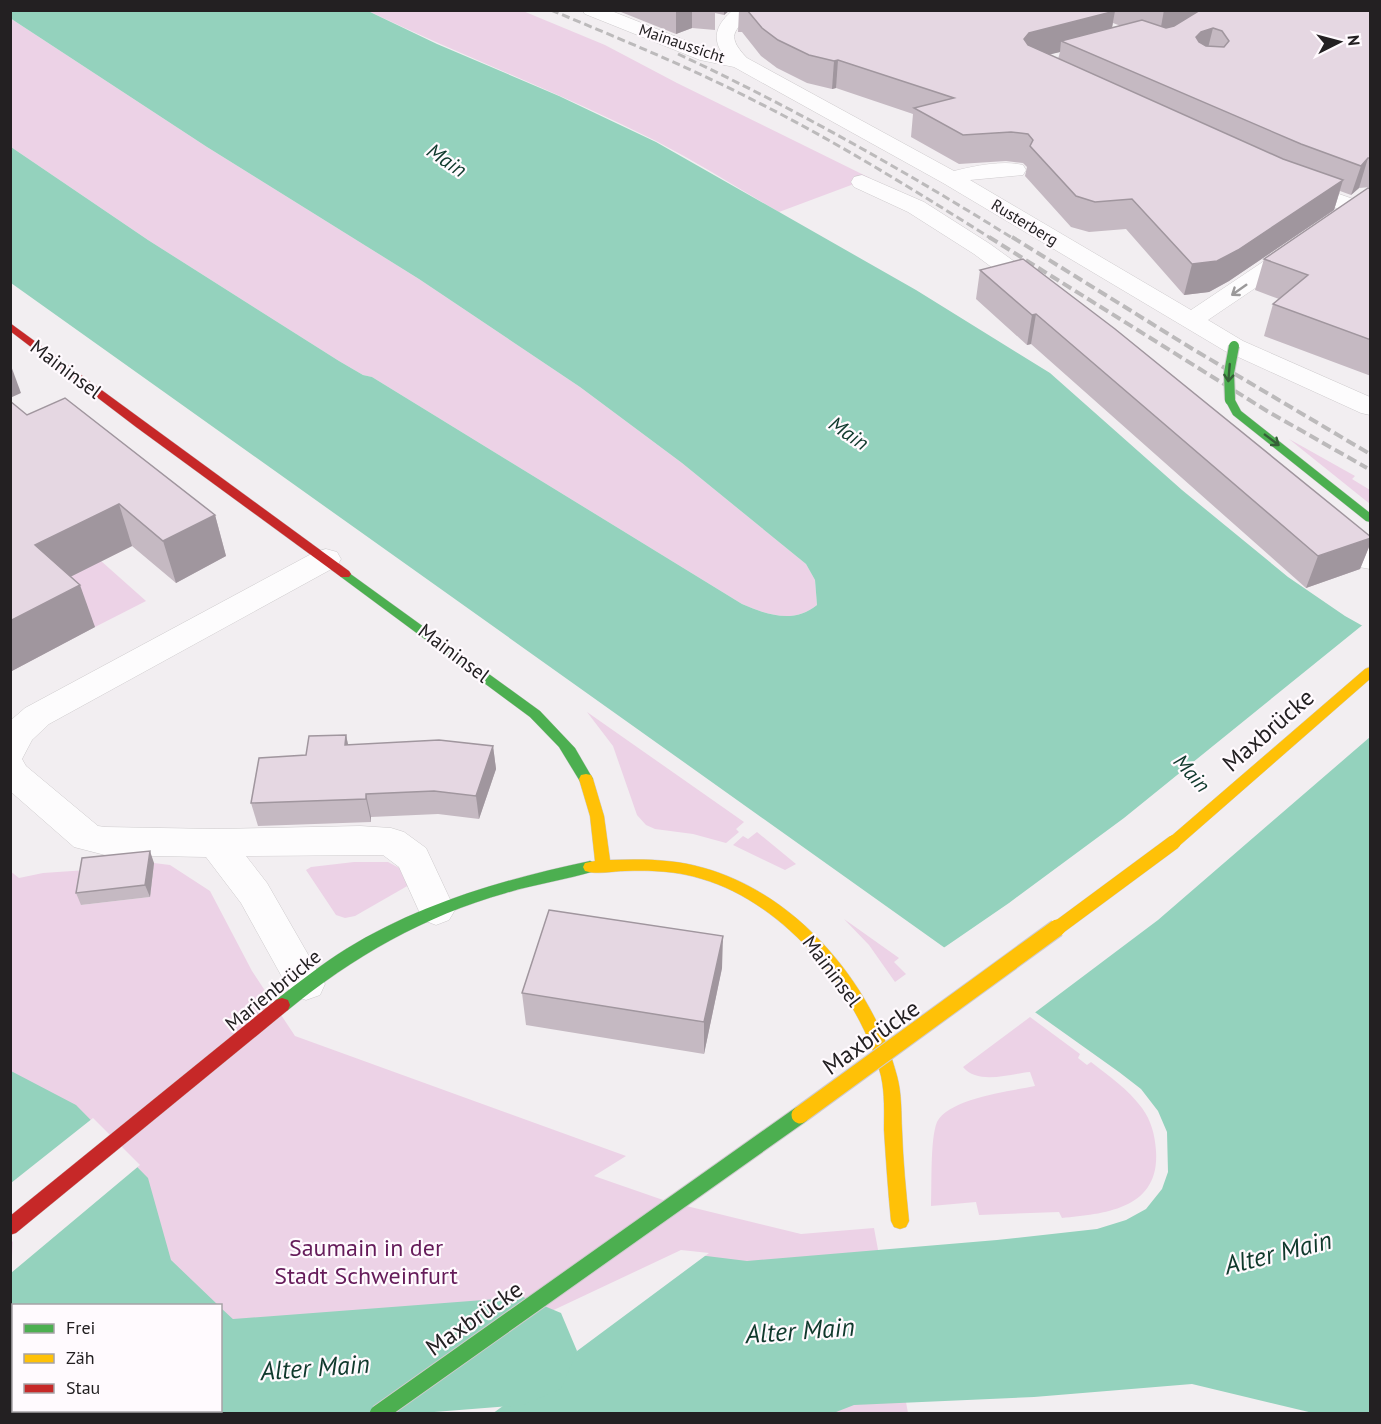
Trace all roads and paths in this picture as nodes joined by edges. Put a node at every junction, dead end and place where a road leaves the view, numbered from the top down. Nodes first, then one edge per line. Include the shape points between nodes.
1 (591, 10) edge
2 (745, 10) edge
3 (707, 21) dead end
4 (728, 24) junction
5 (740, 62) junction
6 (1015, 170) dead end
7 (1274, 177) edge
8 (951, 178) junction
9 (862, 182) dead end
10 (1365, 204) edge
11 (1335, 222) edge
12 (1316, 236) edge
13 (1055, 304) edge
14 (1190, 320) junction
15 (10, 326) edge
16 (1234, 346) junction
17 (1371, 407) edge
18 (1308, 508) edge
19 (1371, 518) edge
20 (326, 559) junction
21 (1371, 560) edge
22 (1371, 672) edge
23 (10, 751) edge
24 (10, 767) edge
25 (216, 843) junction
26 (603, 865) junction
27 (436, 910) junction
28 (306, 984) junction
29 (900, 1221) dead end
30 (10, 1227) edge
31 (378, 1413) edge

1 - 5 street, Mainaussicht via 707,56
2 - 4 street
3 - 4 street
4 - 5 street via 725,41
5 - 8 street, Rusterberg
6 - 8 street
7 - 10 street
8 - 14 street, Rusterberg
9 - 13 street via 916,207 982,249
10 - 11 street
12 -> 14 street
14 - 16 street, Rusterberg
15 - 20 street, Maininsel
16 - 17 street, Rusterberg
16 -> 19 street, bridge via 1228,390 1237,413
18 - 21 street
20 - 23 street via 37,716 18,733
20 - 26 street, Maininsel via 535,714 565,742 588,776 599,820
22 - 31 street, Maxbrücke, bridge via 1174,842 1088,907
24 - 25 street via 11,772 87,837 105,842
25 - 27 street via 391,842 413,858
25 - 28 street via 254,893
26 - 27 street, Marienbrücke via 567,869
26 - 29 street, Maininsel via 645,863 686,869 732,883 777,910 813,942 863,1011 890,1079
27 - 28 street, Marienbrücke via 352,951
28 - 30 street, Marienbrücke

